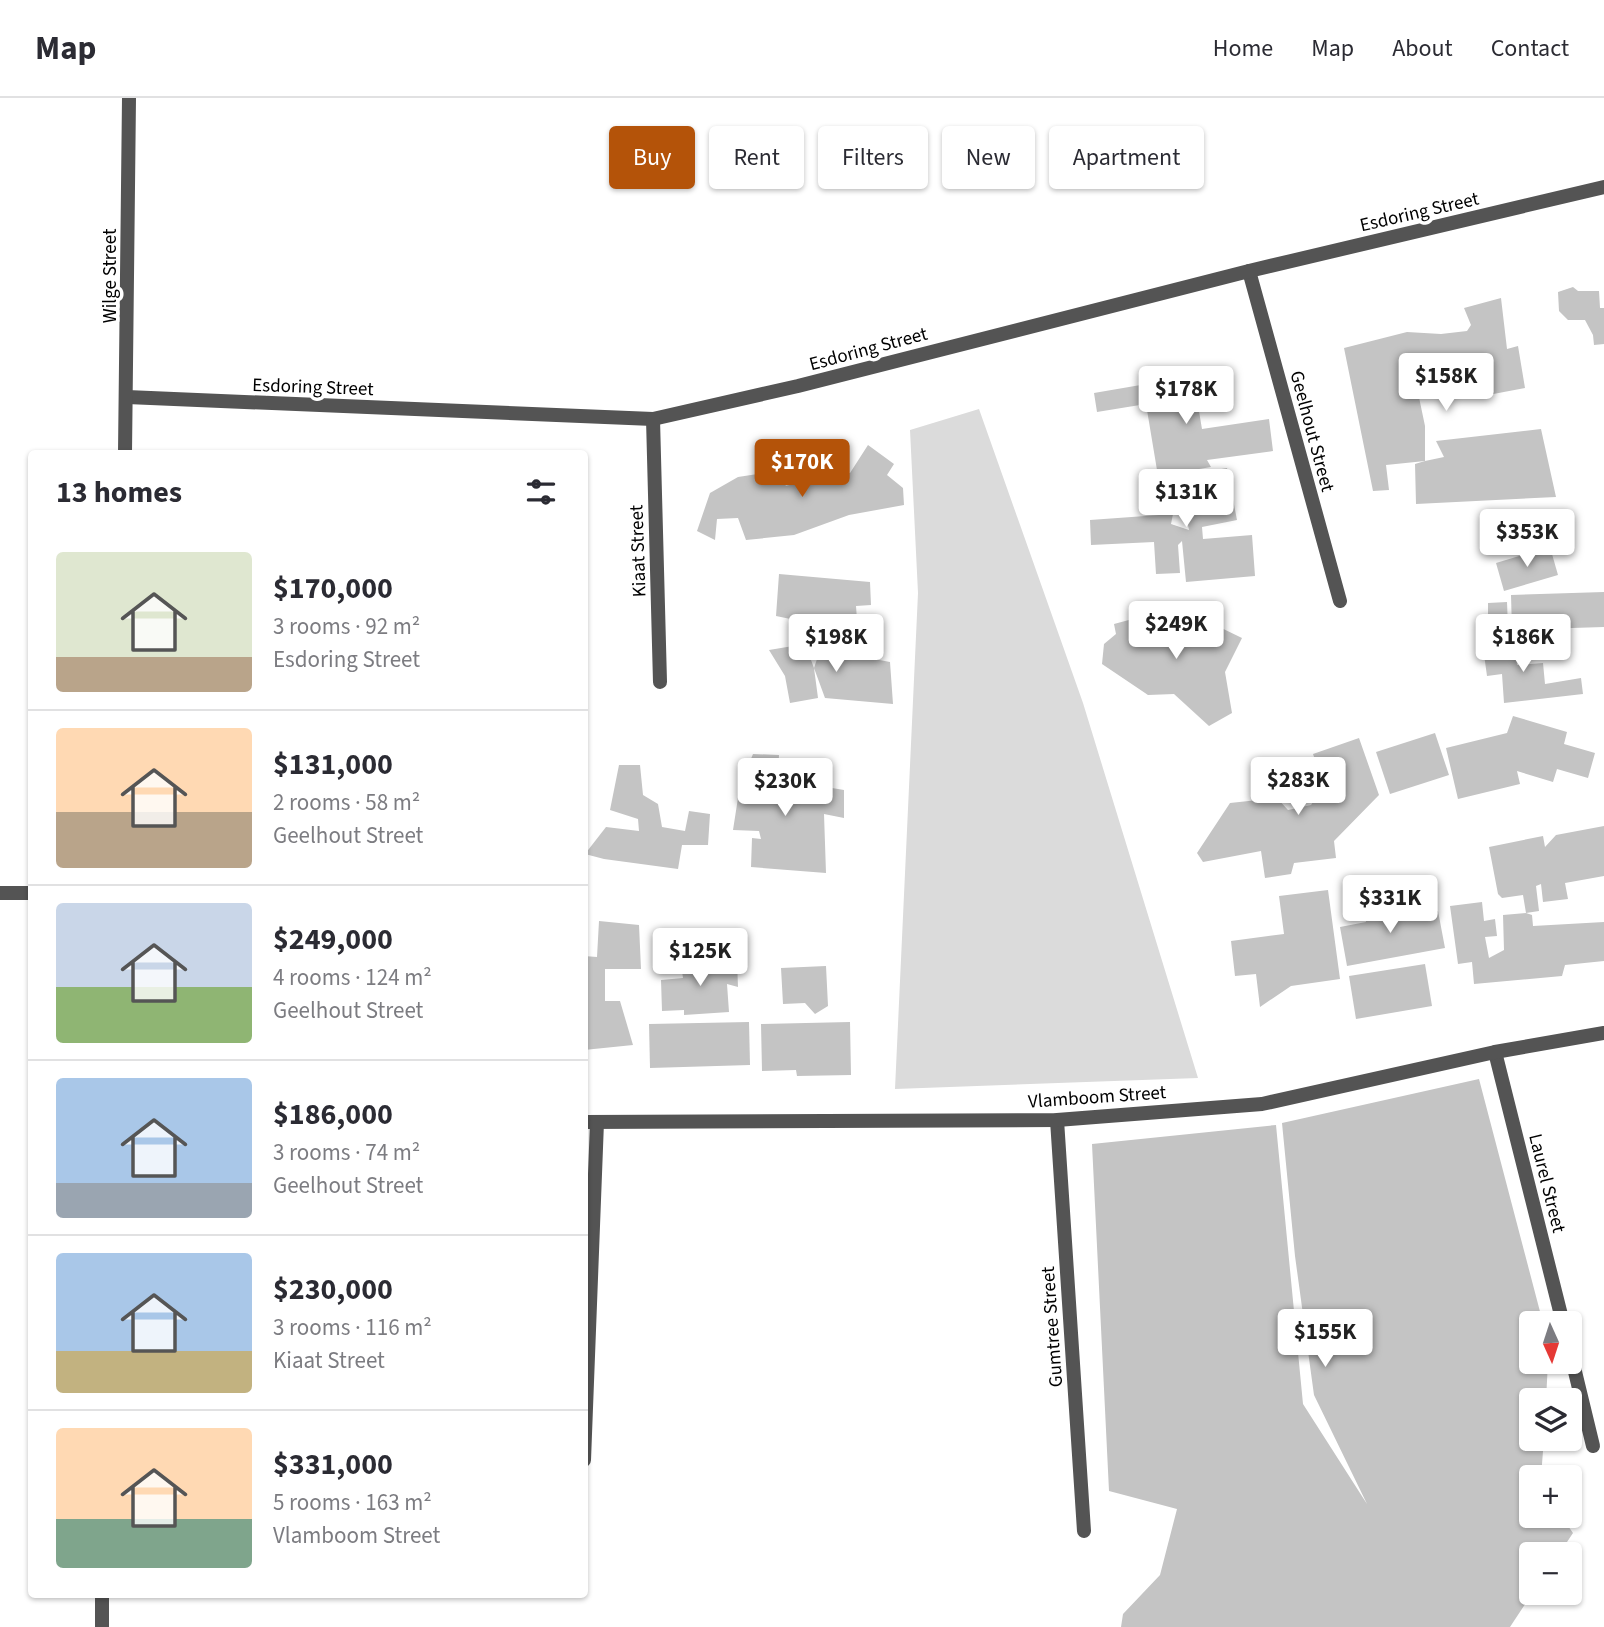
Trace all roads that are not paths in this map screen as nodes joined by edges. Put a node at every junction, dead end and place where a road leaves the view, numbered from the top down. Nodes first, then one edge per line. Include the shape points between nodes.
1 (129, 98) edge
2 (1604, 187) edge
3 (1249, 271) junction
4 (127, 397) junction
5 (653, 419) junction
6 (125, 450) edge
7 (1340, 601) dead end
8 (660, 682) dead end
9 (0, 892) edge
10 (28, 892) edge
11 (1604, 1033) edge
12 (1495, 1052) junction
13 (1057, 1120) junction
14 (591, 1122) edge
15 (588, 1267) edge
16 (1560, 1311) edge
17 (1576, 1374) edge
18 (1594, 1446) dead end
19 (1084, 1531) dead end
20 (102, 1598) edge
21 (102, 1627) edge

1 - 4 street, Wilge Street
2 - 3 street, Esdoring Street
3 - 5 street, Esdoring Street
3 - 7 street, Geelhout Street
4 - 5 street, Esdoring Street
4 - 6 street, Wilge Street
5 - 8 street, Kiaat Street
9 - 10 street
11 - 12 street, Vlamboom Street
12 - 13 street, Vlamboom Street via 1262,1104
12 - 16 street, Laurel Street
13 - 14 street, Vlamboom Street
13 - 19 street, Gumtree Street
14 - 15 street
17 - 18 street
20 - 21 street

